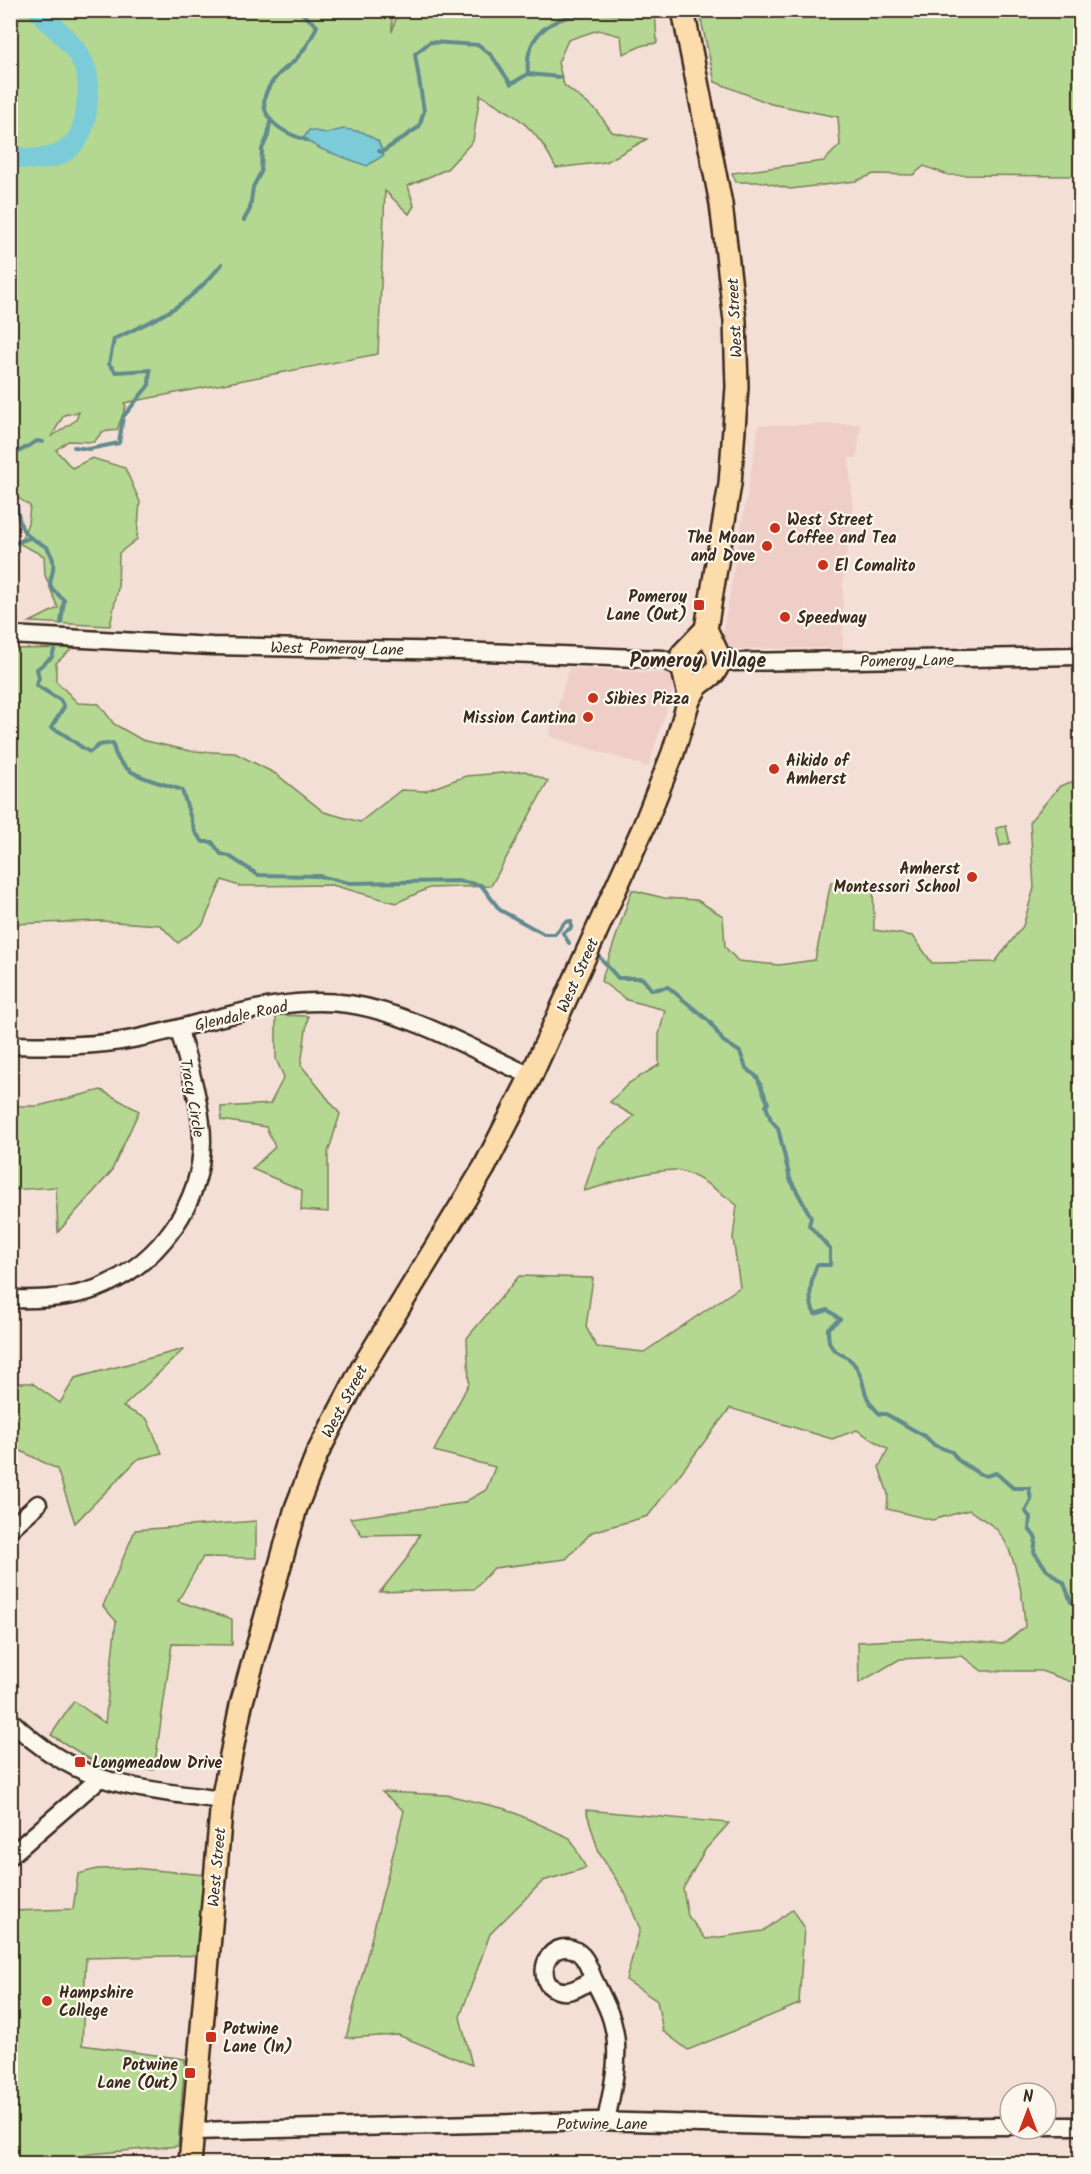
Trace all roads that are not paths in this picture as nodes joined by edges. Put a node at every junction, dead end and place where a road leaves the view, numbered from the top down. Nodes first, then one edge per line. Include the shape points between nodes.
1 (683, 10) edge
2 (10, 635) edge
3 (694, 640) junction
4 (722, 654) junction
5 (1080, 656) edge
6 (663, 659) junction
7 (684, 671) junction
8 (710, 676) junction
9 (689, 699) junction
10 (179, 1029) junction
11 (10, 1045) edge
12 (531, 1076) junction
13 (10, 1299) edge
14 (38, 1504) dead end
15 (10, 1529) edge
16 (10, 1720) edge
17 (99, 1779) junction
18 (222, 1800) junction
19 (10, 1856) edge
20 (593, 1978) dead end
21 (606, 2121) junction
22 (998, 2126) edge
23 (1058, 2126) edge
24 (1080, 2126) edge
25 (195, 2132) junction
26 (190, 2163) edge

1 - 3 main road, West Street via 721,204 735,321 737,387 730,484
2 - 6 street, West Pomeroy Lane
3 - 4 main road
3 - 6 street, West Pomeroy Lane
3 - 7 main road, West Street via 681,660
4 - 5 street, Pomeroy Lane
4 - 8 main road
6 - 7 street, West Pomeroy Lane
7 - 8 main road via 694,678
7 - 9 main road, West Street
8 - 9 main road, West Street
9 - 12 main road, West Street via 644,826
10 - 11 street, Glendale Road via 78,1047
10 - 12 street, Glendale Road via 272,1005 348,1004 407,1020
10 - 13 street, Tracy Circle via 202,1142 198,1174 188,1203 172,1230 153,1253 103,1286 82,1293
12 - 18 main road, West Street via 484,1168 362,1368 316,1454 279,1565 241,1705
14 - 15 street
16 - 17 street via 45,1749
17 - 18 street via 151,1791
17 - 19 street
18 - 25 main road, West Street
20 - 21 street via 610,2013 615,2037 615,2072
21 - 22 street, Potwine Lane via 804,2127
21 - 25 street, Potwine Lane
23 - 24 street
25 - 26 main road, West Street

